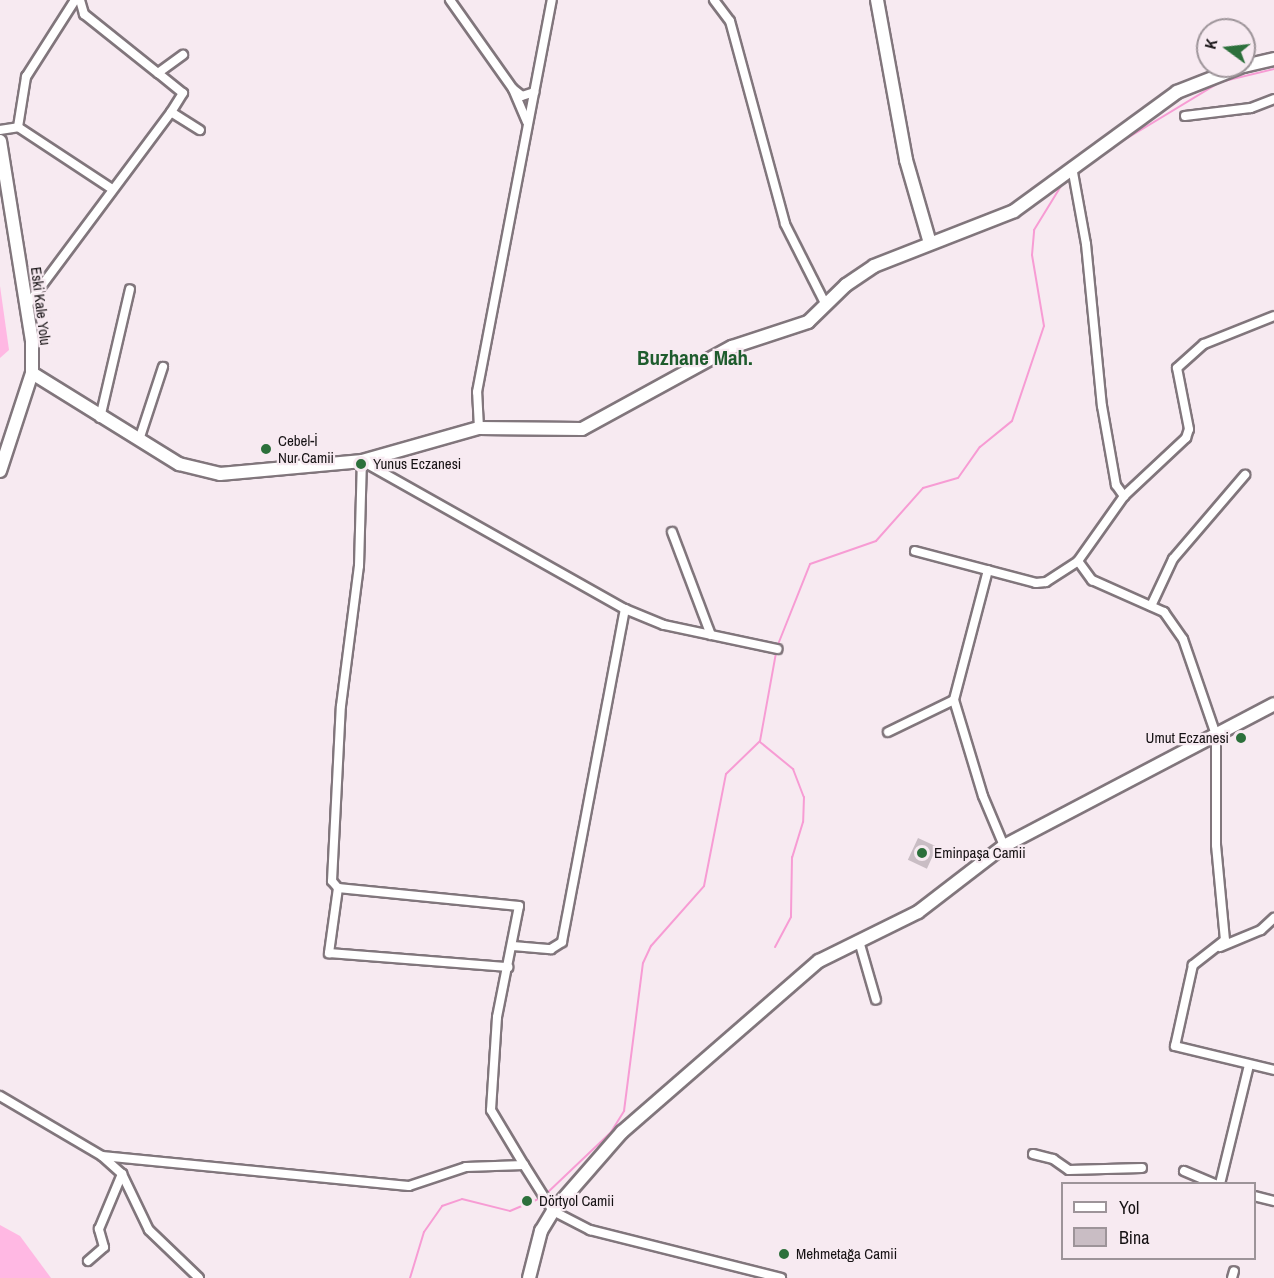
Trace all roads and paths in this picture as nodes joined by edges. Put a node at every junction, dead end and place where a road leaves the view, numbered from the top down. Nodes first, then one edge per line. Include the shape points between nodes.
1 (78, 0) edge
2 (450, 0) edge
3 (552, 0) edge
4 (714, 0) edge
5 (878, 0) edge
6 (183, 55) dead end
7 (1274, 58) edge
8 (1256, 63) edge
9 (158, 73) junction
10 (1213, 78) edge
11 (513, 89) junction
12 (534, 92) junction
13 (1274, 99) edge
14 (171, 112) junction
15 (1185, 116) dead end
16 (528, 124) junction
17 (18, 127) junction
18 (0, 130) edge
19 (200, 130) dead end
20 (0, 141) edge
21 (1072, 167) junction
22 (112, 189) junction
23 (930, 243) junction
24 (130, 289) dead end
25 (28, 304) junction
26 (826, 305) junction
27 (1274, 316) edge
28 (164, 367) dead end
29 (32, 373) junction
30 (100, 418) junction
31 (479, 428) junction
32 (139, 440) junction
33 (362, 461) junction
34 (0, 471) edge
35 (1245, 475) dead end
36 (1124, 496) junction
37 (672, 532) dead end
38 (915, 551) dead end
39 (1078, 561) junction
40 (988, 570) junction
41 (1151, 606) junction
42 (625, 609) junction
43 (711, 635) junction
44 (777, 649) dead end
45 (954, 700) junction
46 (1274, 704) edge
47 (888, 732) dead end
48 (1216, 735) junction
49 (1004, 846) junction
50 (338, 888) junction
51 (1274, 918) edge
52 (859, 942) junction
53 (513, 946) junction
54 (1220, 947) junction
55 (508, 967) junction
56 (876, 1000) dead end
57 (1249, 1065) junction
58 (1274, 1070) edge
59 (0, 1096) edge
60 (1033, 1154) dead end
61 (102, 1156) junction
62 (524, 1166) junction
63 (1142, 1168) dead end
64 (1184, 1171) dead end
65 (122, 1174) junction
66 (1210, 1182) edge
67 (1220, 1182) edge
68 (1256, 1196) edge
69 (1274, 1200) edge
70 (551, 1207) junction
71 (88, 1261) dead end
72 (199, 1278) edge
73 (529, 1278) edge
74 (782, 1278) edge

1 - 9 street via 84,14
1 - 17 street via 26,76
2 - 11 street
3 - 12 street
4 - 26 street via 730,21 785,224
5 - 23 street via 906,160
6 - 9 street
7 - 8 street
9 - 14 street via 183,93
10 - 21 street via 1177,92
11 - 12 street via 522,96
11 - 16 street
12 - 16 street
13 - 15 street via 1251,108
14 - 19 street
14 - 22 street
16 - 31 street via 477,392
17 - 18 street
17 - 22 street
20 - 25 street, Eski Kale Yolu
21 - 23 street via 1014,211
21 - 36 street via 1086,244 1102,406 1116,485
22 - 25 street
23 - 26 street via 874,266
24 - 30 street
25 - 29 street, Eski Kale Yolu
26 - 31 street via 808,322 732,347 582,429
27 - 36 street via 1204,344 1177,368 1189,429 1186,438
28 - 32 street
29 - 30 street
29 - 34 street, Eski Kale Yolu
30 - 32 street
31 - 33 street
32 - 33 street via 179,464 220,474
33 - 42 street
33 - 50 street via 359,575 340,716 332,881
35 - 41 street via 1173,559
36 - 39 street
37 - 43 street
38 - 40 street
39 - 40 street via 1046,582
39 - 41 street via 1092,580
40 - 45 street
41 - 48 street via 1164,612 1183,639
42 - 43 street via 664,625
42 - 53 street via 562,942 551,949
43 - 44 street
45 - 47 street
45 - 49 street via 983,796
46 - 48 street
48 - 49 street
48 - 54 street via 1216,845 1225,928
49 - 52 street via 918,912
50 - 53 street via 519,906
50 - 55 street via 329,953
51 - 54 street via 1261,930
52 - 56 street
52 - 70 street via 819,962 658,1098
53 - 55 street
54 - 57 street via 1193,965 1175,1046
55 - 62 street via 497,1017 491,1110
57 - 58 street
57 - 67 street
59 - 61 street
60 - 63 street via 1053,1159 1069,1170
61 - 62 street via 409,1186 466,1167
61 - 65 street
62 - 70 street via 541,1186
64 - 66 street
65 - 71 street via 99,1229 104,1247
65 - 72 street via 149,1230
68 - 69 street
70 - 73 street
70 - 74 street via 590,1230 641,1246 722,1260

